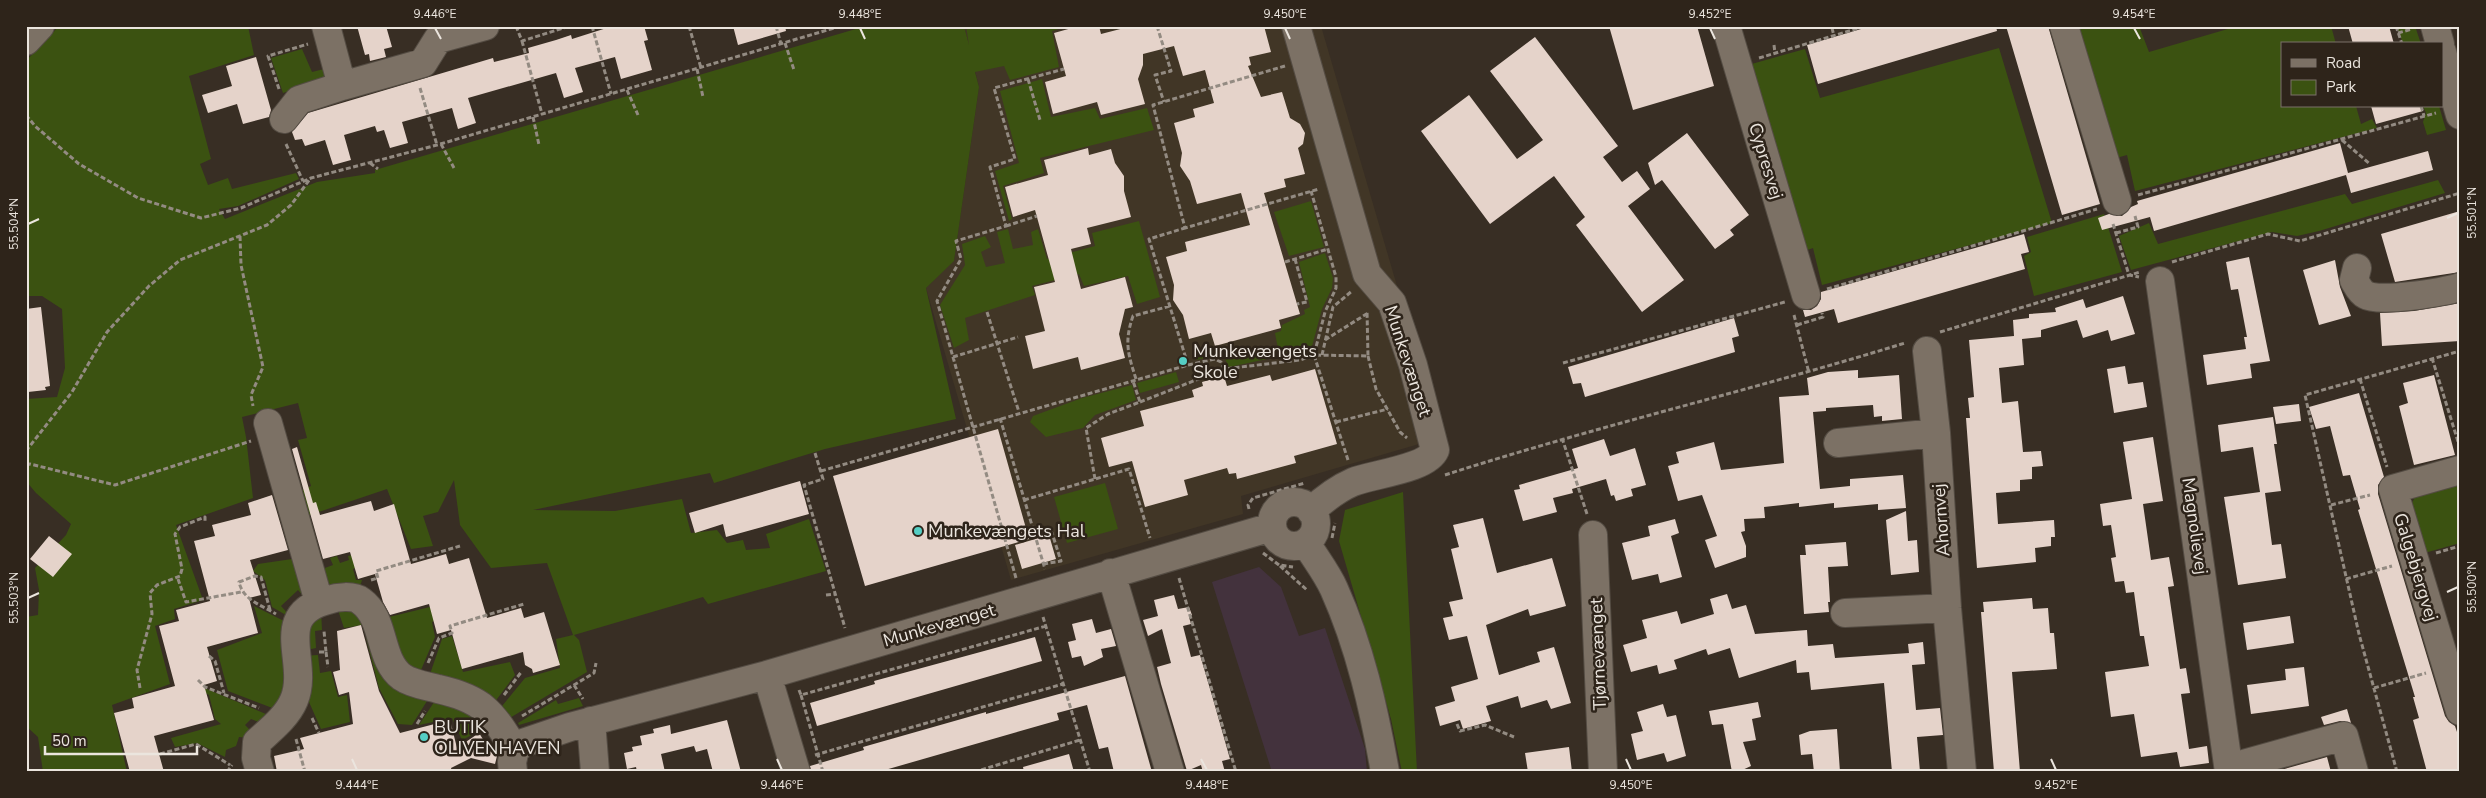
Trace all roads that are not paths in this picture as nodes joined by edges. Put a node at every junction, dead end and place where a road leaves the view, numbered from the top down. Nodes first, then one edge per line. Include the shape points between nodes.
1 (40, 26) edge
2 (326, 26) edge
3 (485, 26) edge
4 (1296, 26) edge
5 (1726, 26) edge
6 (2064, 26) edge
7 (2435, 26) edge
8 (26, 40) edge
9 (2439, 42) edge
10 (2444, 59) edge
11 (342, 86) junction
12 (2459, 111) edge
13 (290, 121) road end
14 (2112, 204) road end
15 (2357, 268) dead end
16 (2158, 272) road end
17 (2460, 287) edge
18 (1798, 298) road end
19 (1923, 342) road end
20 (269, 429) road end
21 (1936, 433) junction
22 (1838, 442) dead end
23 (2460, 470) edge
24 (1323, 513) junction
25 (1272, 527) junction
26 (1593, 536) road end
27 (1306, 543) junction
28 (1111, 574) junction
29 (319, 602) junction
30 (1947, 608) junction
31 (1845, 613) dead end
32 (770, 684) junction
33 (2460, 711) edge
34 (591, 721) junction
35 (505, 741) edge
36 (802, 762) edge
37 (2229, 770) edge
38 (260, 772) edge
39 (595, 772) edge
40 (1170, 772) edge
41 (1385, 772) edge
42 (1603, 772) edge
43 (1962, 772) edge
44 (2354, 772) edge

1 - 8 street
2 - 11 street
3 - 11 street via 438,39 423,63
4 - 24 street, Munkevænget via 1367,274 1392,303 1413,365 1438,465 1426,461 1354,482 1333,492
5 - 18 street, Cypresvej
6 - 14 street
7 - 9 street
10 - 12 street
11 - 13 street
15 - 17 street via 2354,280 2365,295 2372,298 2402,297
16 - 37 street, Magnolievej
19 - 21 street, Ahornvej
20 - 29 street
21 - 22 street
21 - 30 street, Ahornvej
23 - 33 street, Galgebjergvej via 2393,489
24 - 25 street via 1299,503 1285,504 1274,513
24 - 27 street
25 - 27 street via 1284,544 1292,547
25 - 28 street, Munkevænget via 1167,567
26 - 42 street, Tjørnevænget
27 - 41 street via 1333,587 1347,623 1375,715
28 - 32 street, Munkevænget via 851,650
28 - 40 street
29 - 35 street via 345,597 359,600 375,616 394,667 402,677 477,701
29 - 38 street via 307,608 297,625 294,638 298,669 294,700 257,742 256,758
30 - 31 street
30 - 43 street, Ahornvej
32 - 34 street, Munkevænget
32 - 36 street
34 - 35 street, Munkevænget via 523,743
34 - 39 street
37 - 44 street via 2344,736

